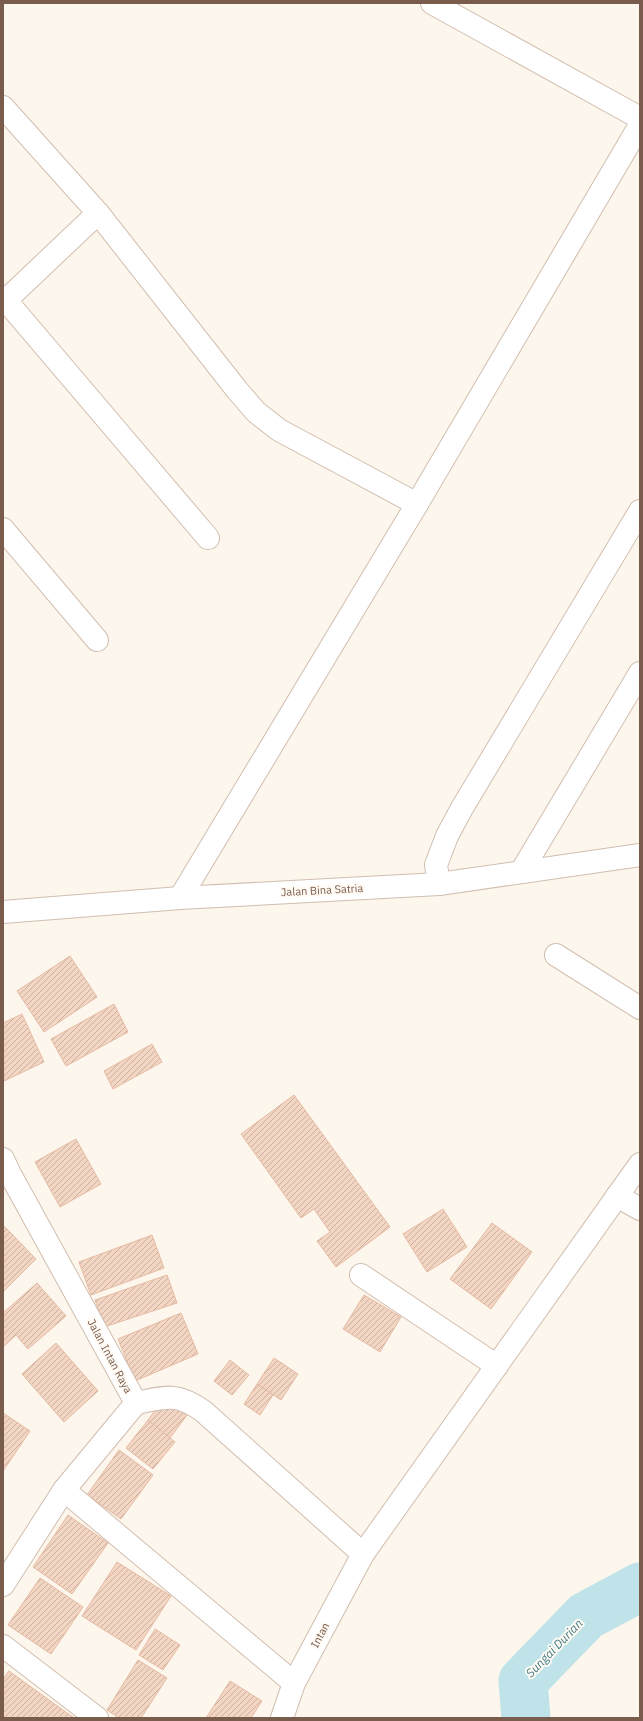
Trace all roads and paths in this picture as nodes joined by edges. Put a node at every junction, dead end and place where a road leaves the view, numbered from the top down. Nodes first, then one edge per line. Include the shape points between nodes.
1 (432, 3) edge
2 (3, 107) edge
3 (640, 118) edge
4 (640, 125) edge
5 (98, 213) junction
6 (4, 300) edge
7 (417, 504) junction
8 (640, 511) edge
9 (3, 529) edge
10 (208, 538) dead end
11 (96, 640) dead end
12 (640, 673) edge
13 (640, 855) edge
14 (521, 872) junction
15 (439, 884) junction
16 (180, 898) junction
17 (3, 912) edge
18 (556, 955) dead end
19 (640, 1008) edge
20 (3, 1159) edge
21 (640, 1164) edge
22 (617, 1196) junction
23 (640, 1209) edge
24 (361, 1275) dead end
25 (497, 1366) junction
26 (136, 1403) junction
27 (64, 1490) junction
28 (363, 1554) junction
29 (7, 1570) edge
30 (3, 1646) edge
31 (294, 1683) junction
32 (97, 1718) edge
33 (282, 1718) edge

1 - 3 street
2 - 5 street
4 - 7 street
5 - 6 street
5 - 7 street via 256,412 279,430
6 - 10 street
7 - 16 street
8 - 15 street via 462,808 436,864
9 - 11 street
12 - 14 street
13 - 14 street, Jalan Bina Satria
14 - 15 street, Jalan Bina Satria
15 - 16 street, Jalan Bina Satria
16 - 17 street, Jalan Bina Satria
18 - 19 street
20 - 26 street, Jalan Intan Raya
21 - 22 street, Intan
22 - 23 street
22 - 25 street, Intan
24 - 25 street
25 - 28 street, Intan
26 - 27 street, Jalan Intan Raya
26 - 28 street via 167,1397 181,1398 192,1403
27 - 29 street, Jalan Intan Raya
27 - 31 street
28 - 31 street, Intan
30 - 32 street
31 - 33 street, Intan

